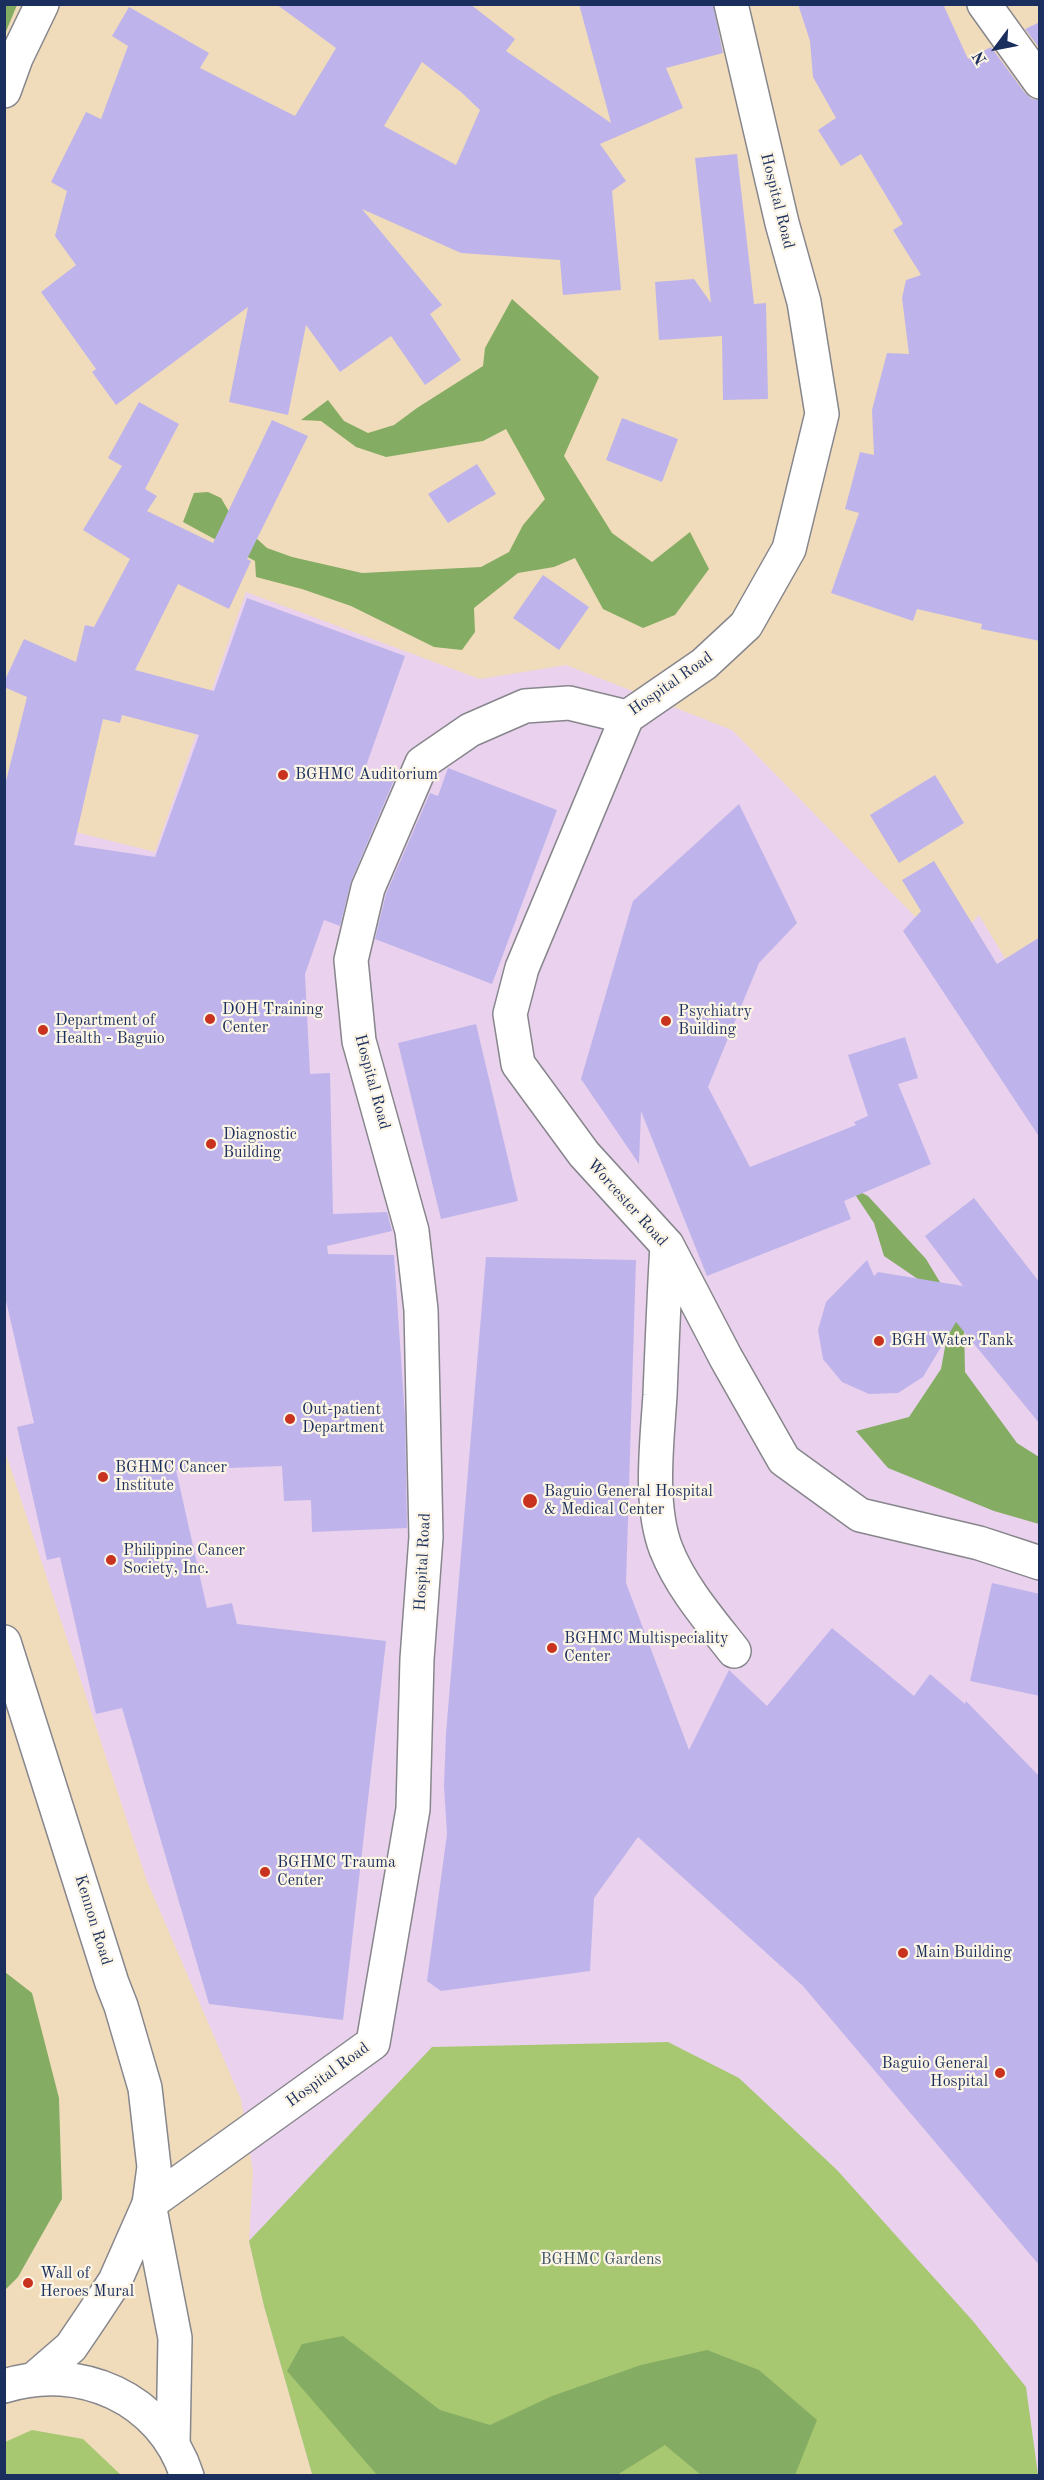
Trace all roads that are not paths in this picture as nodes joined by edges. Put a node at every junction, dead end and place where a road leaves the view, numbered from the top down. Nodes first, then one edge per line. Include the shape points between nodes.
1 (42, 4) edge
2 (731, 4) edge
3 (984, 4) edge
4 (1040, 82) edge
5 (4, 91) edge
6 (627, 717) junction
7 (667, 1245) junction
8 (1040, 1563) edge
9 (4, 1642) edge
10 (734, 1651) dead end
11 (150, 2204) junction
12 (19, 2383) edge
13 (173, 2445) junction
14 (187, 2475) edge

1 - 5 main road
2 - 6 main road, Hospital Road via 804,302 822,414 789,549 747,626 704,664
3 - 4 main road
6 - 7 main road, Worcester Road via 522,968 510,1014 518,1064 584,1154
6 - 11 main road, Hospital Road via 569,703 525,706 470,730 422,763 368,888 351,960 359,1041 412,1231 421,1310 426,1537 417,1659 413,1809 373,2043
7 - 8 main road, Worcester Road via 784,1460 860,1515 980,1543
7 - 10 main road via 657,1507 665,1548 679,1577
9 - 11 main road, Kennon Road via 145,2088 153,2167
11 - 12 main road, Kennon Road via 115,2282 71,2347
11 - 13 main road, Kennon Road via 175,2338
12 - 13 main road via 74,2379 113,2391 141,2408
13 - 14 main road

